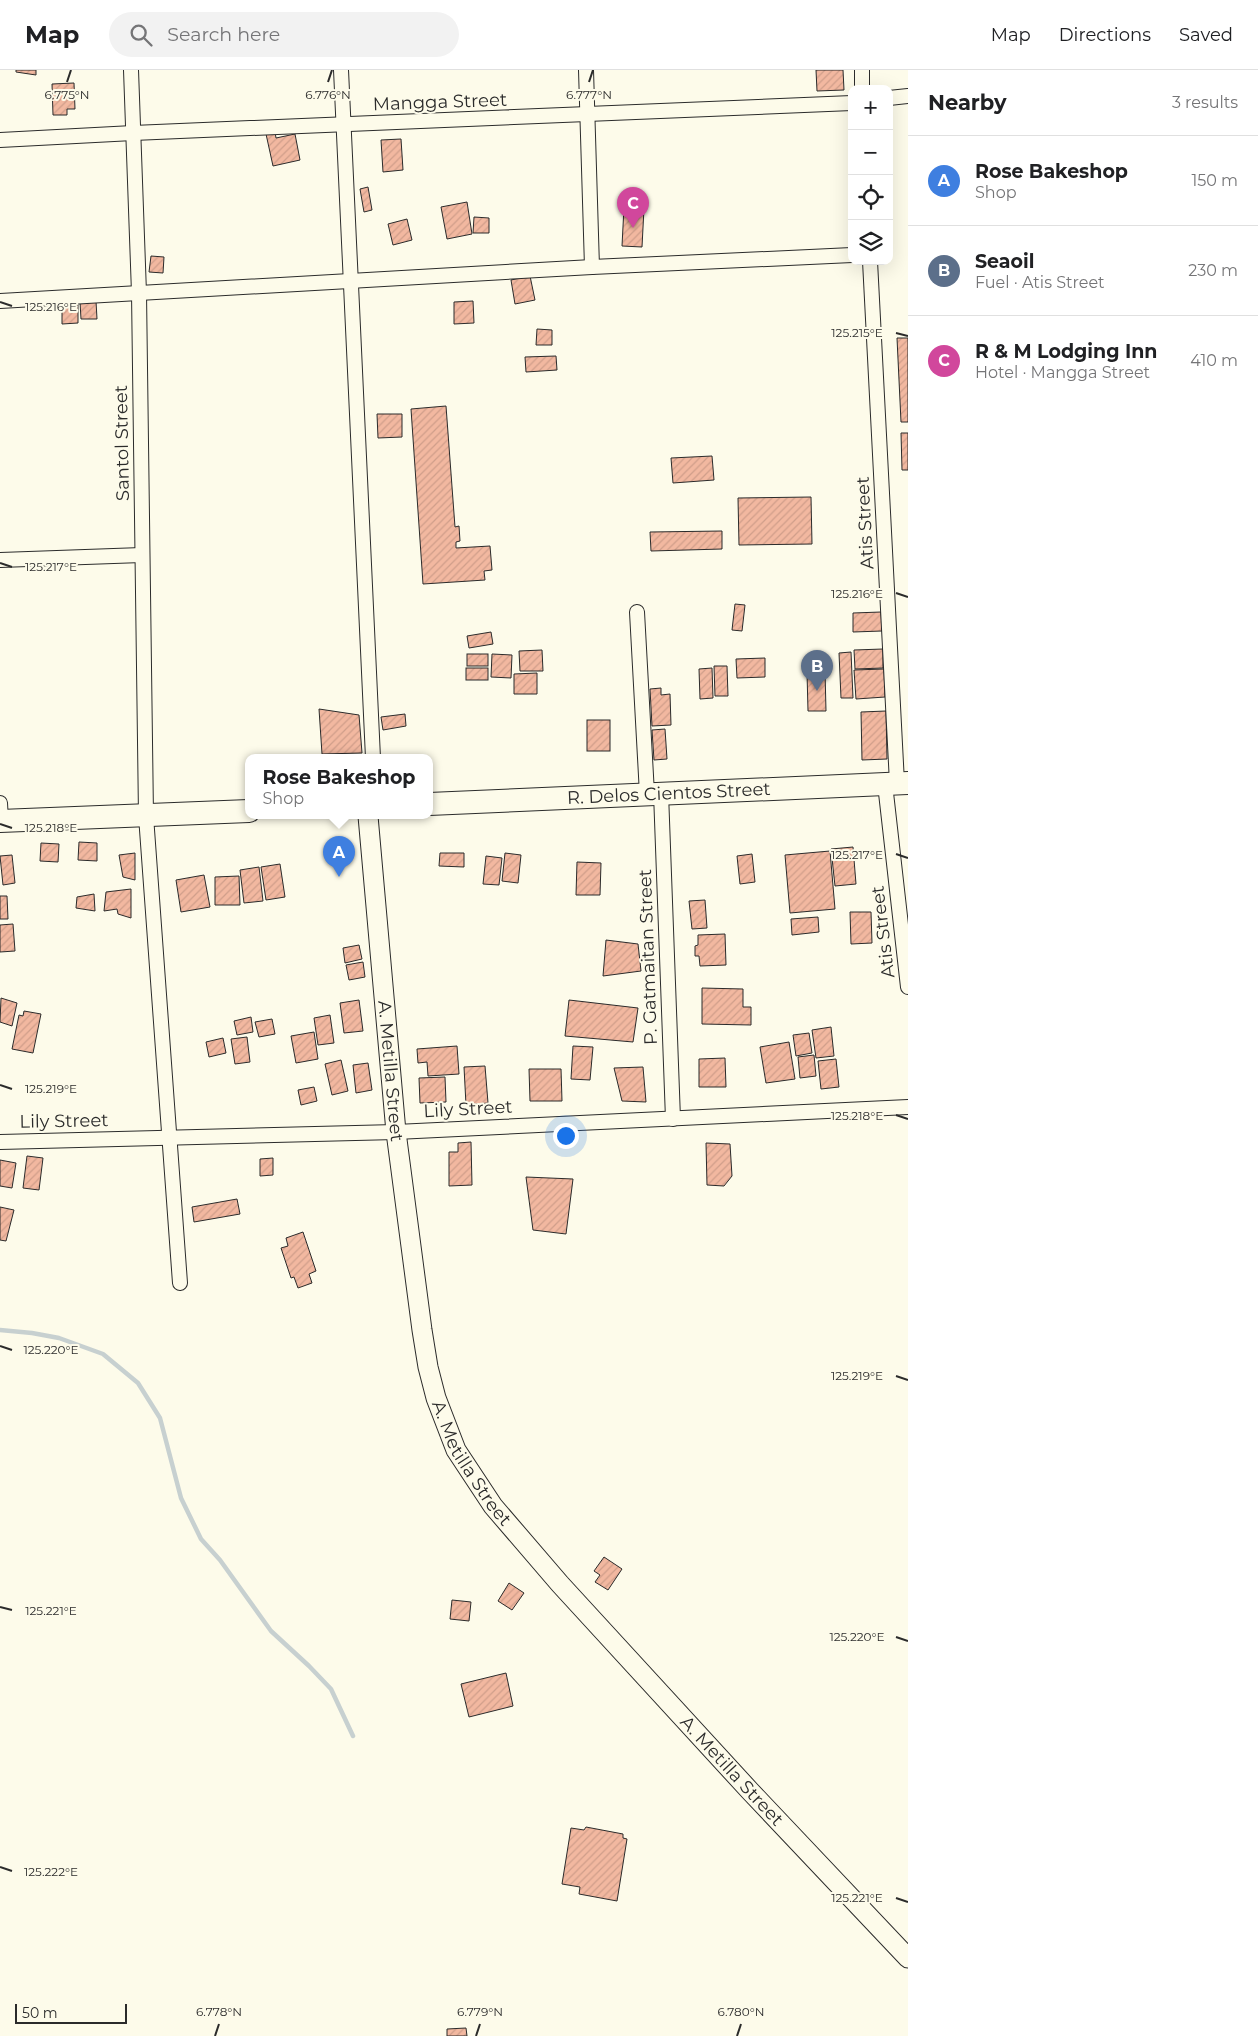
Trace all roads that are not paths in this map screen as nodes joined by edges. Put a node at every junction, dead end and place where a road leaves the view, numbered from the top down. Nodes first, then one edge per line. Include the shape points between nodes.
1 (131, 70) edge
2 (341, 70) edge
3 (586, 70) edge
4 (862, 70) edge
5 (862, 85) edge
6 (908, 96) edge
7 (893, 98) edge
8 (848, 102) edge
9 (587, 115) junction
10 (344, 124) junction
11 (133, 133) junction
12 (0, 140) edge
13 (848, 255) edge
14 (870, 265) edge
15 (592, 267) junction
16 (350, 281) junction
17 (139, 293) junction
18 (0, 300) edge
19 (142, 555) junction
20 (0, 560) edge
21 (637, 612) dead end
22 (373, 754) edge
23 (896, 783) edge
24 (654, 794) junction
25 (433, 804) edge
26 (245, 811) edge
27 (0, 815) edge
28 (146, 816) junction
29 (368, 819) edge
30 (908, 987) edge
31 (908, 1107) edge
32 (673, 1118) junction
33 (396, 1132) junction
34 (169, 1137) junction
35 (0, 1142) edge
36 (180, 1283) dead end
37 (908, 1958) edge

1 - 11 street, Santol Street
2 - 10 street
3 - 9 street
4 - 5 street
6 - 7 street
8 - 9 street, Mangga Street
9 - 10 street, Mangga Street
9 - 15 street
10 - 11 street, Mangga Street
10 - 16 street
11 - 12 street, Mangga Street
11 - 17 street, Santol Street
13 - 15 street
14 - 23 street, Atis Street
15 - 16 street
16 - 17 street
16 - 22 street
17 - 18 street
17 - 19 street, Santol Street
19 - 20 street
19 - 28 street, Santol Street
21 - 24 street, P. Gatmaitan Street
23 - 24 highway, R. Delos Cientos Street
23 - 30 street, Atis Street
24 - 25 highway, R. Delos Cientos Street
24 - 32 street, P. Gatmaitan Street
26 - 28 highway
27 - 28 highway
28 - 34 street, Santol Street
29 - 33 main road, A. Metilla Street
31 - 32 street, Lily Street
32 - 33 street, Lily Street
33 - 34 street, Lily Street
33 - 37 main road, A. Metilla Street via 428,1367 456,1450 493,1506 560,1584
34 - 35 street, Lily Street
34 - 36 street, Santol Street

